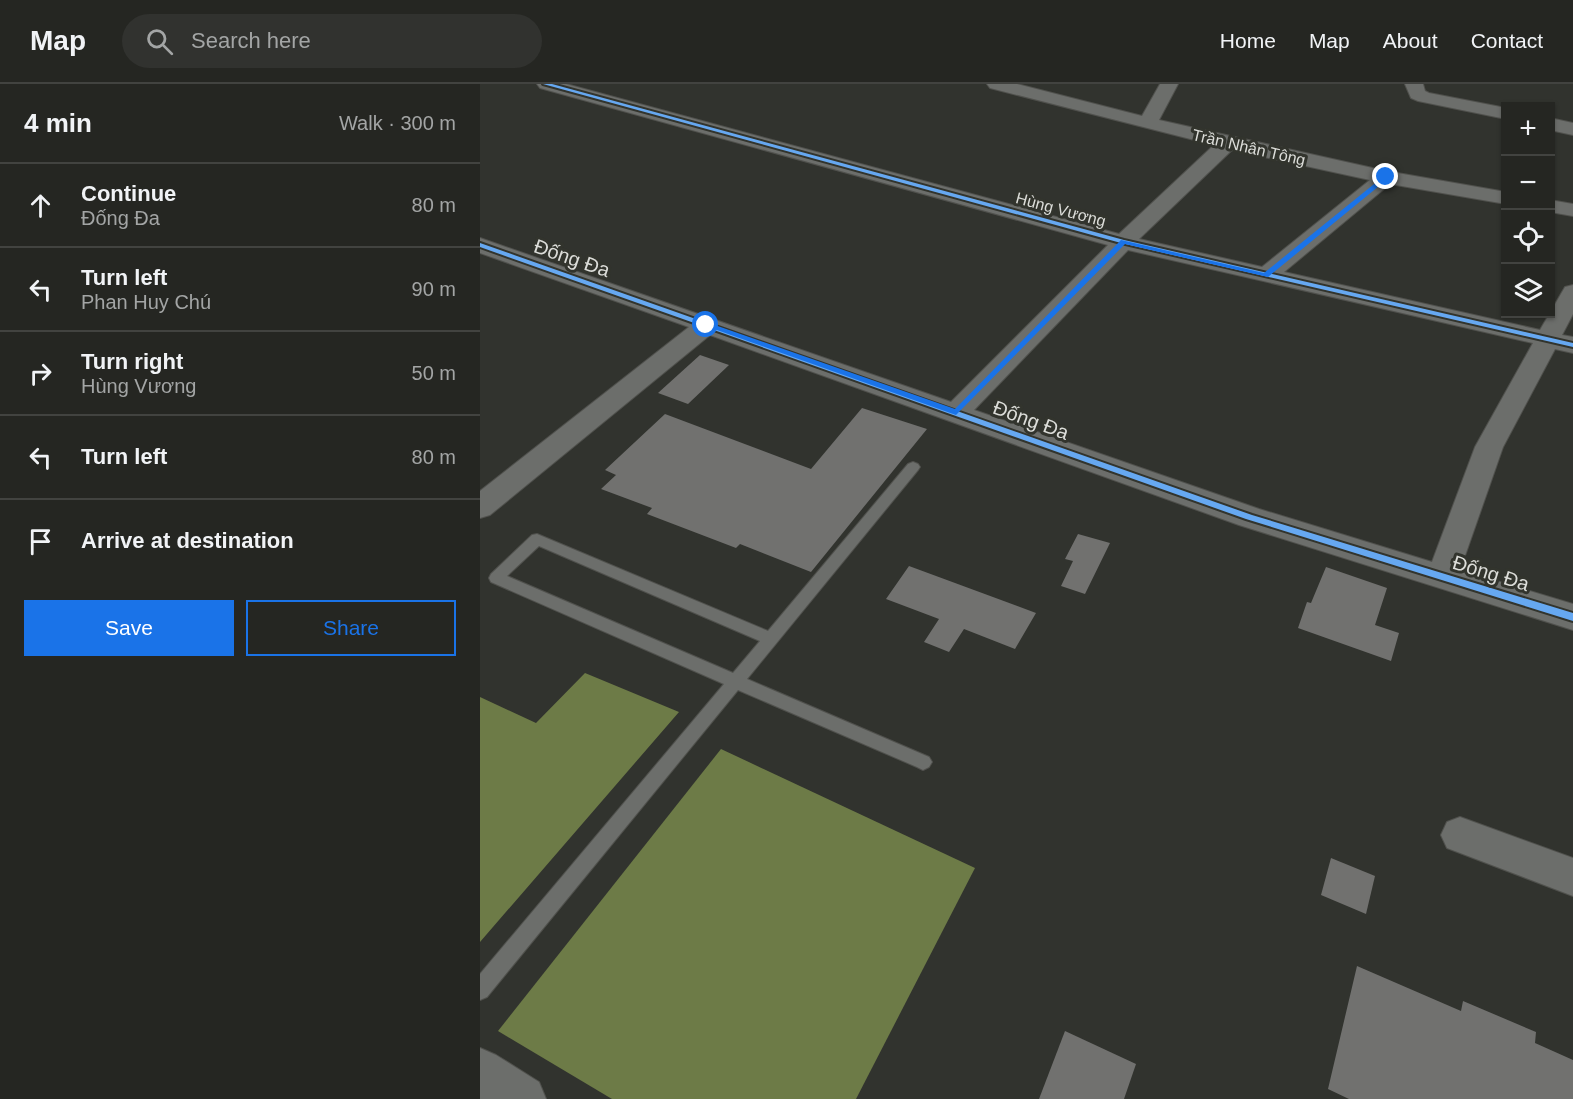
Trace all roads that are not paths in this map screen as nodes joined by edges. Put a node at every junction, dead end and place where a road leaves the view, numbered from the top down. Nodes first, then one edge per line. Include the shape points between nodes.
1 (546, 84) edge
2 (996, 84) edge
3 (1169, 84) edge
4 (1414, 84) edge
5 (1501, 113) edge
6 (1148, 122) junction
7 (1555, 125) edge
8 (1573, 129) edge
9 (1228, 143) junction
10 (1386, 177) junction
11 (1501, 197) edge
12 (1555, 207) edge
13 (1573, 210) edge
14 (1123, 242) junction
15 (480, 245) edge
16 (1266, 275) junction
17 (1573, 292) edge
18 (706, 325) junction
19 (1560, 342) edge
20 (956, 412) junction
21 (913, 467) dead end
22 (481, 505) edge
23 (1442, 577) junction
24 (1573, 617) edge
25 (771, 639) junction
26 (735, 683) junction
27 (923, 762) dead end
28 (1460, 835) dead end
29 (1573, 877) edge
30 (480, 990) edge
31 (480, 1071) edge
32 (522, 1099) edge

1 - 14 street, Hùng Vương
2 - 6 street, Trần Nhân Tông
3 - 6 street
4 - 5 street via 1417,94 1424,97
6 - 9 street, Trần Nhân Tông
7 - 8 street
9 - 10 street, Trần Nhân Tông
9 - 14 street
10 - 11 street, Trần Nhân Tông
10 - 16 street
12 - 13 street
14 - 16 street, Hùng Vương
14 - 20 street
15 - 18 street, Đống Đa
16 - 19 street, Hùng Vương
17 - 19 street
18 - 20 street, Đống Đa
18 - 22 street
19 - 23 street via 1489,447
20 - 23 street, Đống Đa via 1282,528
21 - 25 lane
23 - 24 street, Đống Đa
25 - 26 lane
25 - 26 lane via 537,539 496,578
26 - 27 lane
26 - 30 lane
28 - 29 street
31 - 32 street

